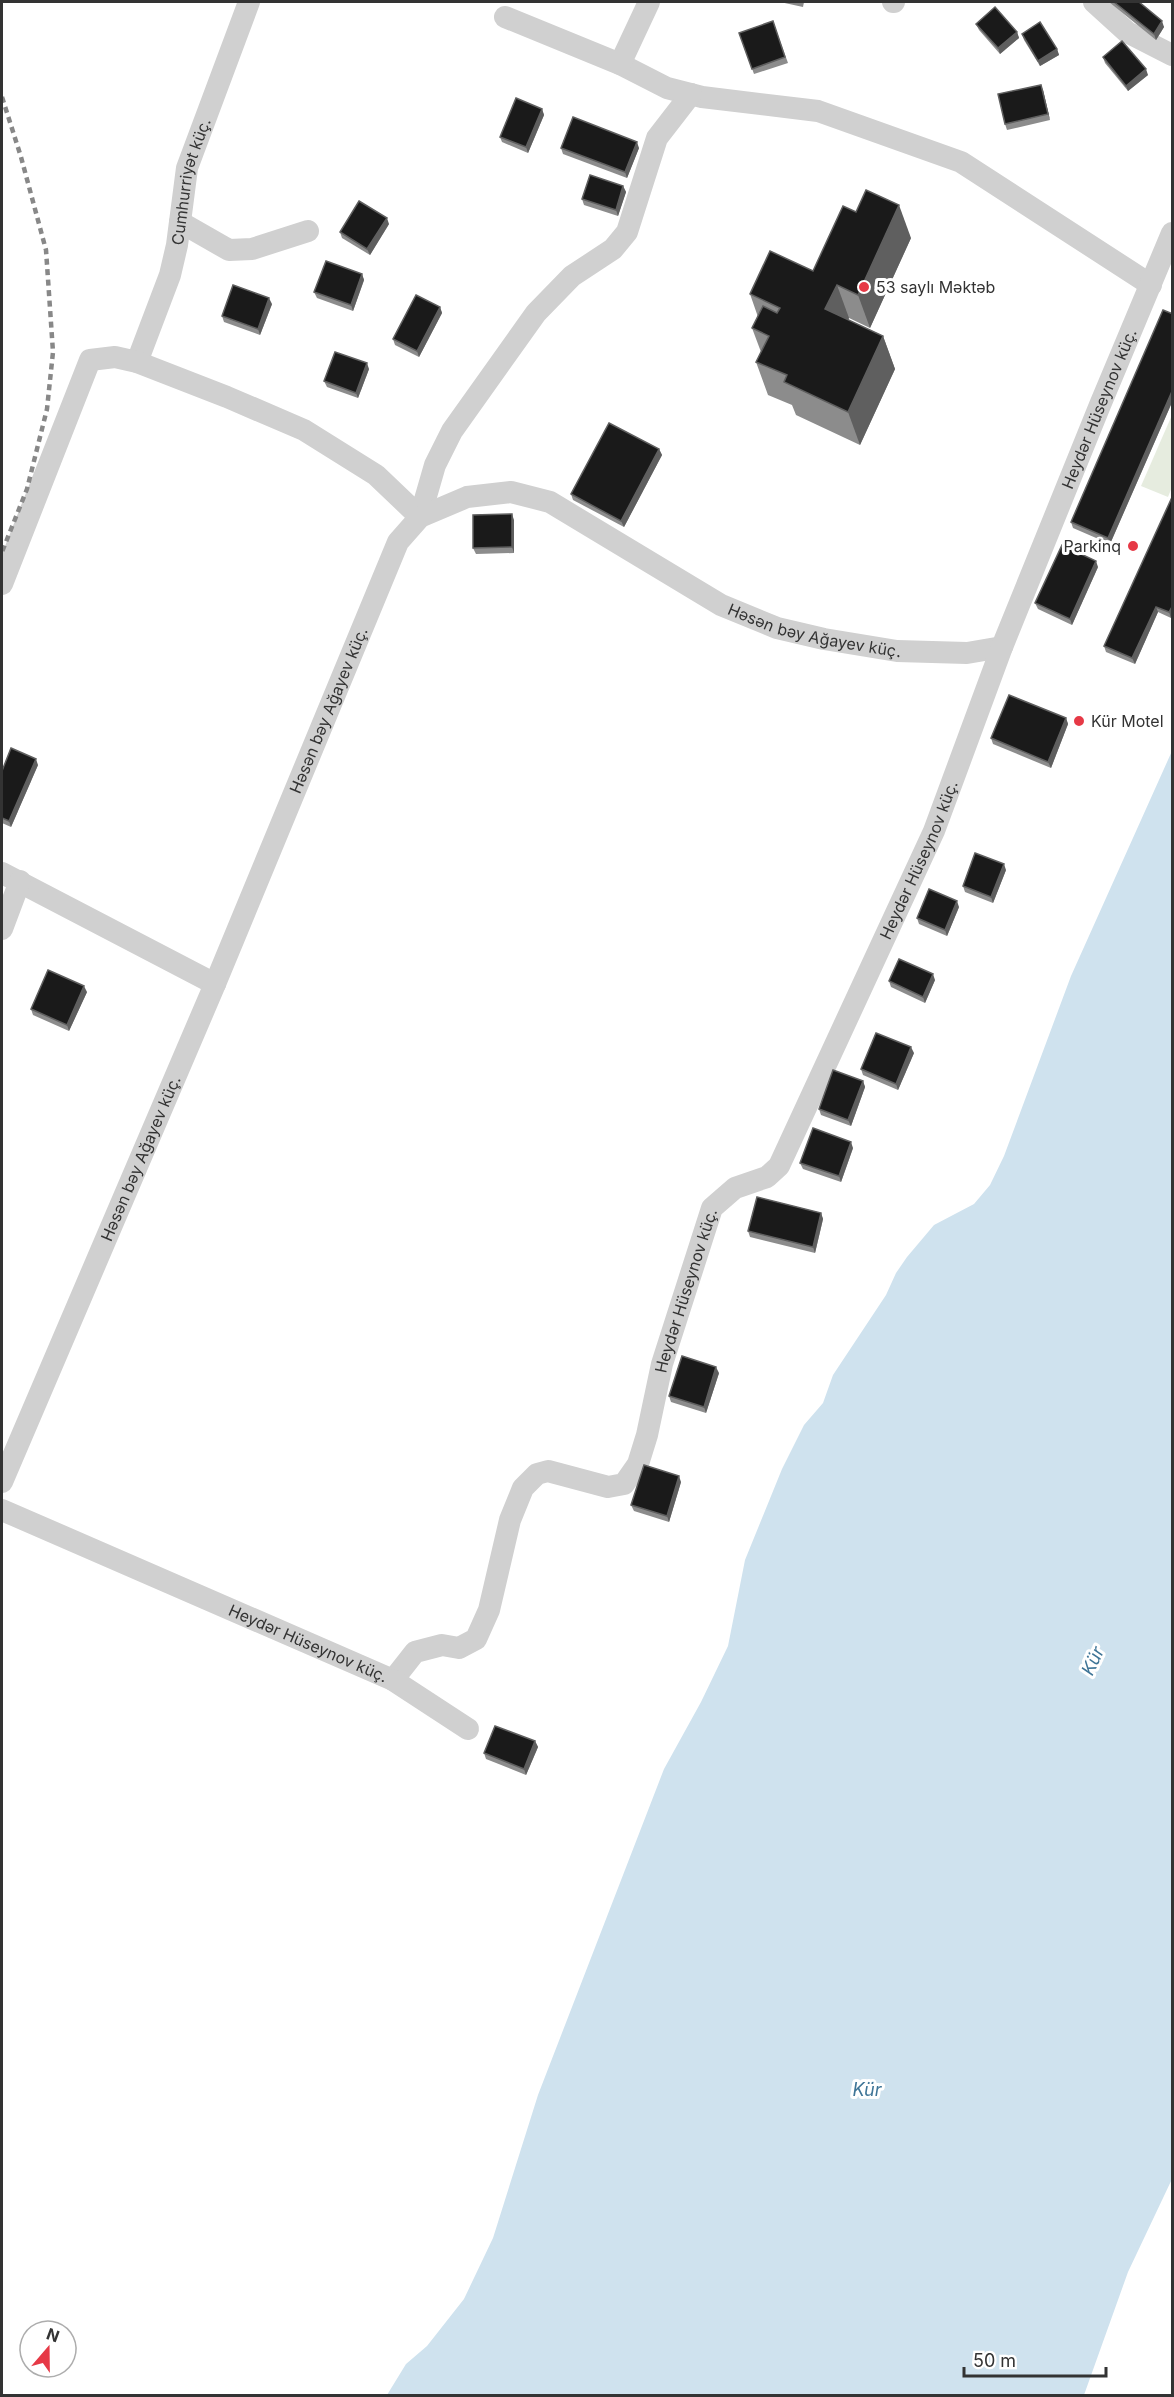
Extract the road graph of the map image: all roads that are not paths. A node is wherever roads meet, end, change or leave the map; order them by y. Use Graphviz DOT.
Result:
graph roads {
  1 [pos="249,2"];
  2 [pos="649,2"];
  3 [pos="1094,2"];
  4 [pos="505,17"];
  5 [pos="1173,55"];
  6 [pos="620,64"];
  7 [pos="692,94"];
  8 [pos="180,222"];
  9 [pos="308,231"];
  10 [pos="1173,233"];
  11 [pos="1151,285"];
  12 [pos="137,362"];
  13 [pos="420,517"];
  14 [pos="2,584"];
  15 [pos="1002,647"];
  16 [pos="11,877"];
  17 [pos="2,929"];
  18 [pos="215,984"];
  19 [pos="2,1482"];
  20 [pos="2,1510"];
  21 [pos="393,1680"];
  22 [pos="468,1729"];
  1 -- 8 [label="street, Cumhurriyət küç."];
  2 -- 6 [label="street"];
  3 -- 5 [label="street"];
  4 -- 6 [label="street"];
  6 -- 7 [label="street"];
  7 -- 11 [label="street"];
  7 -- 13 [label="street"];
  8 -- 9 [label="street"];
  8 -- 12 [label="street, Cumhurriyət küç."];
  10 -- 11 [label="street, Heydər Hüseynov küç."];
  11 -- 15 [label="street, Heydər Hüseynov küç."];
  12 -- 13 [label="street"];
  12 -- 14 [label="street"];
  13 -- 15 [label="street, Həsən bəy Ağayev küç."];
  13 -- 18 [label="street, Həsən bəy Ağayev küç."];
  15 -- 21 [label="street, Heydər Hüseynov küç."];
  16 -- 17 [label="street"];
  16 -- 18 [label="street"];
  18 -- 19 [label="street, Həsən bəy Ağayev küç."];
  20 -- 21 [label="street, Heydər Hüseynov küç."];
  21 -- 22 [label="street"];
}
